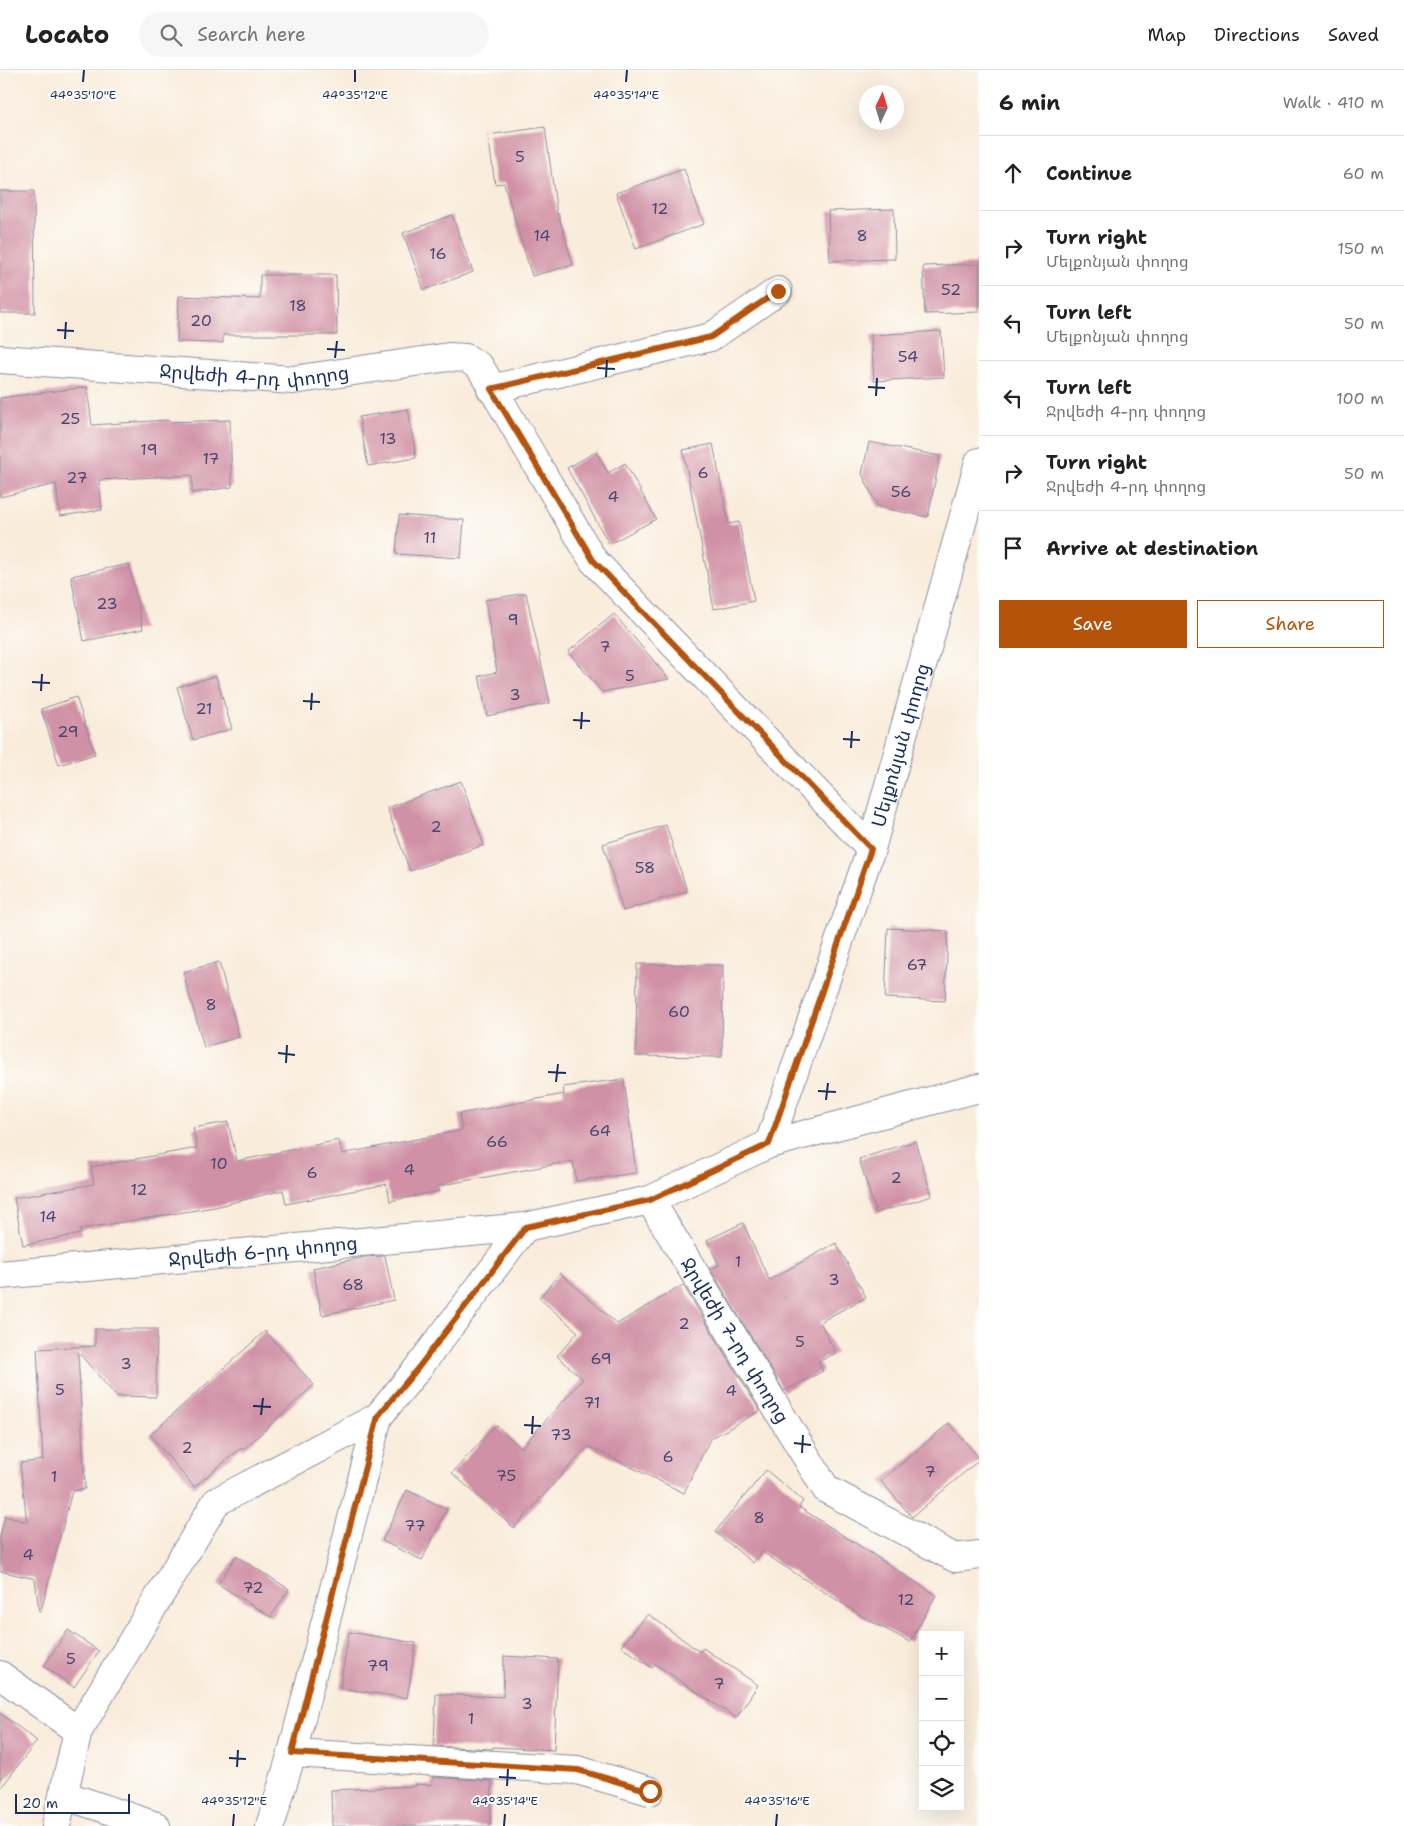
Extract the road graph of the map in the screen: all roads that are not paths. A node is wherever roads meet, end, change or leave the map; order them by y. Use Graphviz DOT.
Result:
graph roads {
  1 [pos="778,291"];
  2 [pos="0,359"];
  3 [pos="491,389"];
  4 [pos="979,462"];
  5 [pos="871,849"];
  6 [pos="979,1088"];
  7 [pos="769,1144"];
  8 [pos="650,1200"];
  9 [pos="526,1227"];
  10 [pos="0,1275"];
  11 [pos="378,1416"];
  12 [pos="979,1555"];
  13 [pos="0,1675"];
  14 [pos="78,1731"];
  15 [pos="292,1753"];
  16 [pos="650,1791"];
  17 [pos="64,1795"];
  18 [pos="56,1826"];
  19 [pos="156,1826"];
  20 [pos="270,1826"];
  1 -- 3 [label="street"];
  2 -- 3 [label="street, Ջրվեժի 4-րդ փողոց"];
  3 -- 5 [label="street, Ջրվեժի 4-րդ փողոց"];
  4 -- 5 [label="street, Մելքոնյան փողոց"];
  5 -- 7 [label="street, Մելքոնյան փողոց"];
  6 -- 7 [label="street"];
  7 -- 8 [label="street"];
  8 -- 9 [label="street"];
  8 -- 12 [label="street, Ջրվեժի 7-րդ փողոց"];
  9 -- 10 [label="street, Ջրվեժի 6-րդ փողոց"];
  9 -- 11 [label="street"];
  11 -- 14 [label="street"];
  11 -- 15 [label="street"];
  13 -- 14 [label="street"];
  14 -- 17 [label="street"];
  15 -- 16 [label="street"];
  15 -- 20 [label="street"];
  17 -- 18 [label="street"];
  17 -- 19 [label="street"];
}
